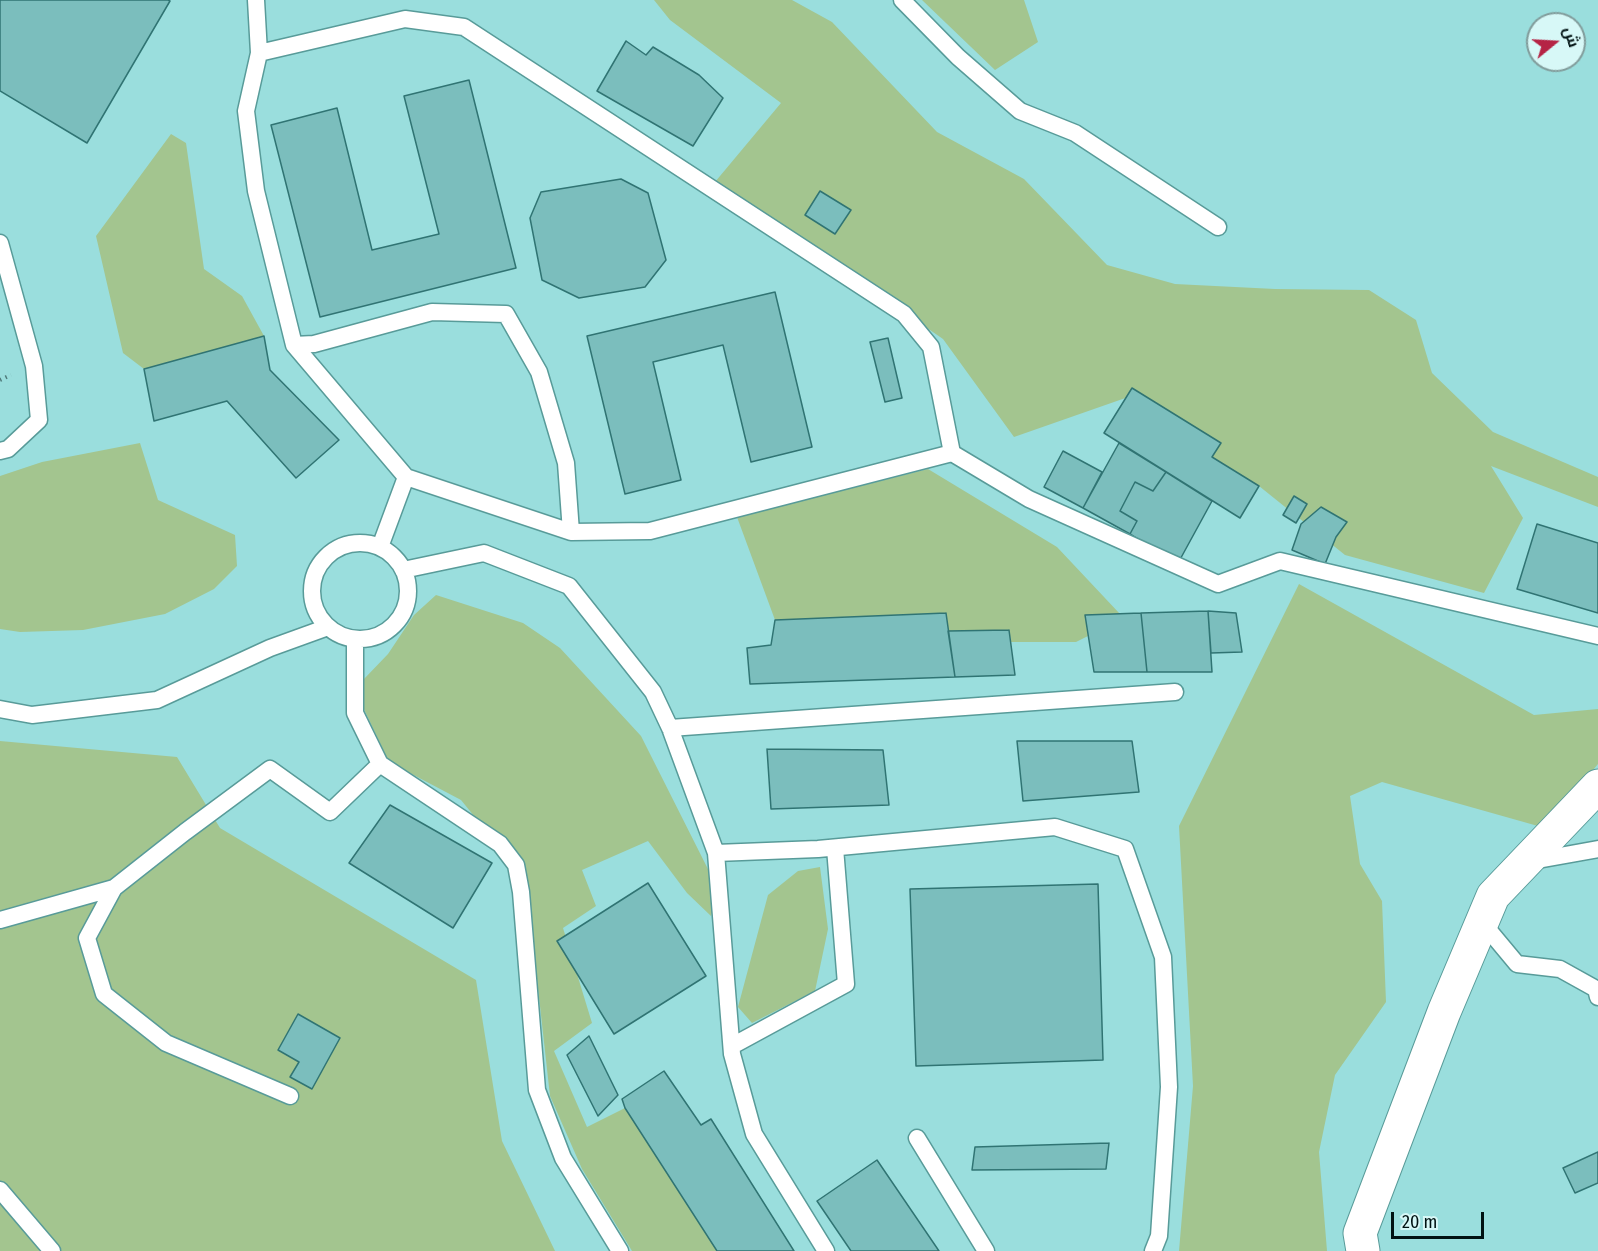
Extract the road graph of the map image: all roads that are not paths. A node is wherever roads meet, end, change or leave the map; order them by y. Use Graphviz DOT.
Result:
graph roads {
  1 [pos="256,0"];
  2 [pos="902,0"];
  3 [pos="259,53"];
  4 [pos="1218,226"];
  5 [pos="0,243"];
  6 [pos="294,345"];
  7 [pos="0,451"];
  8 [pos="952,453"];
  9 [pos="406,477"];
  10 [pos="571,532"];
  11 [pos="380,547"];
  12 [pos="403,570"];
  13 [pos="328,627"];
  14 [pos="1598,636"];
  15 [pos="355,639"];
  16 [pos="1175,692"];
  17 [pos="0,709"];
  18 [pos="670,728"];
  19 [pos="380,764"];
  20 [pos="1598,786"];
  21 [pos="835,848"];
  22 [pos="1598,849"];
  23 [pos="716,854"];
  24 [pos="1526,862"];
  25 [pos="114,888"];
  26 [pos="0,920"];
  27 [pos="1482,922"];
  28 [pos="1598,997"];
  29 [pos="732,1046"];
  30 [pos="290,1096"];
  31 [pos="917,1138"];
  32 [pos="0,1190"];
  33 [pos="52,1251"];
  34 [pos="620,1251"];
  35 [pos="826,1251"];
  36 [pos="986,1251"];
  37 [pos="1153,1251"];
  38 [pos="1363,1251"];
  1 -- 3 [label="lane"];
  2 -- 4 [label="lane"];
  3 -- 6 [label="lane"];
  3 -- 8 [label="lane"];
  5 -- 7 [label="lane"];
  6 -- 9 [label="lane"];
  6 -- 10 [label="lane"];
  8 -- 10 [label="lane"];
  8 -- 14 [label="lane"];
  9 -- 10 [label="lane"];
  9 -- 11 [label="lane"];
  11 -- 12 [label="lane"];
  11 -- 13 [label="lane"];
  12 -- 15 [label="lane"];
  12 -- 18 [label="lane"];
  13 -- 15 [label="lane"];
  13 -- 17 [label="lane"];
  15 -- 19 [label="lane"];
  16 -- 18 [label="lane"];
  18 -- 23 [label="lane"];
  19 -- 25 [label="lane"];
  19 -- 34 [label="lane"];
  20 -- 24 [label="street"];
  21 -- 23 [label="lane"];
  21 -- 29 [label="lane"];
  21 -- 37 [label="lane"];
  22 -- 24 [label="lane"];
  23 -- 29 [label="lane"];
  24 -- 27 [label="street"];
  25 -- 26 [label="lane"];
  25 -- 30 [label="lane"];
  27 -- 28 [label="lane"];
  27 -- 38 [label="street"];
  29 -- 35 [label="lane"];
  31 -- 36 [label="lane"];
  32 -- 33 [label="lane"];
}
